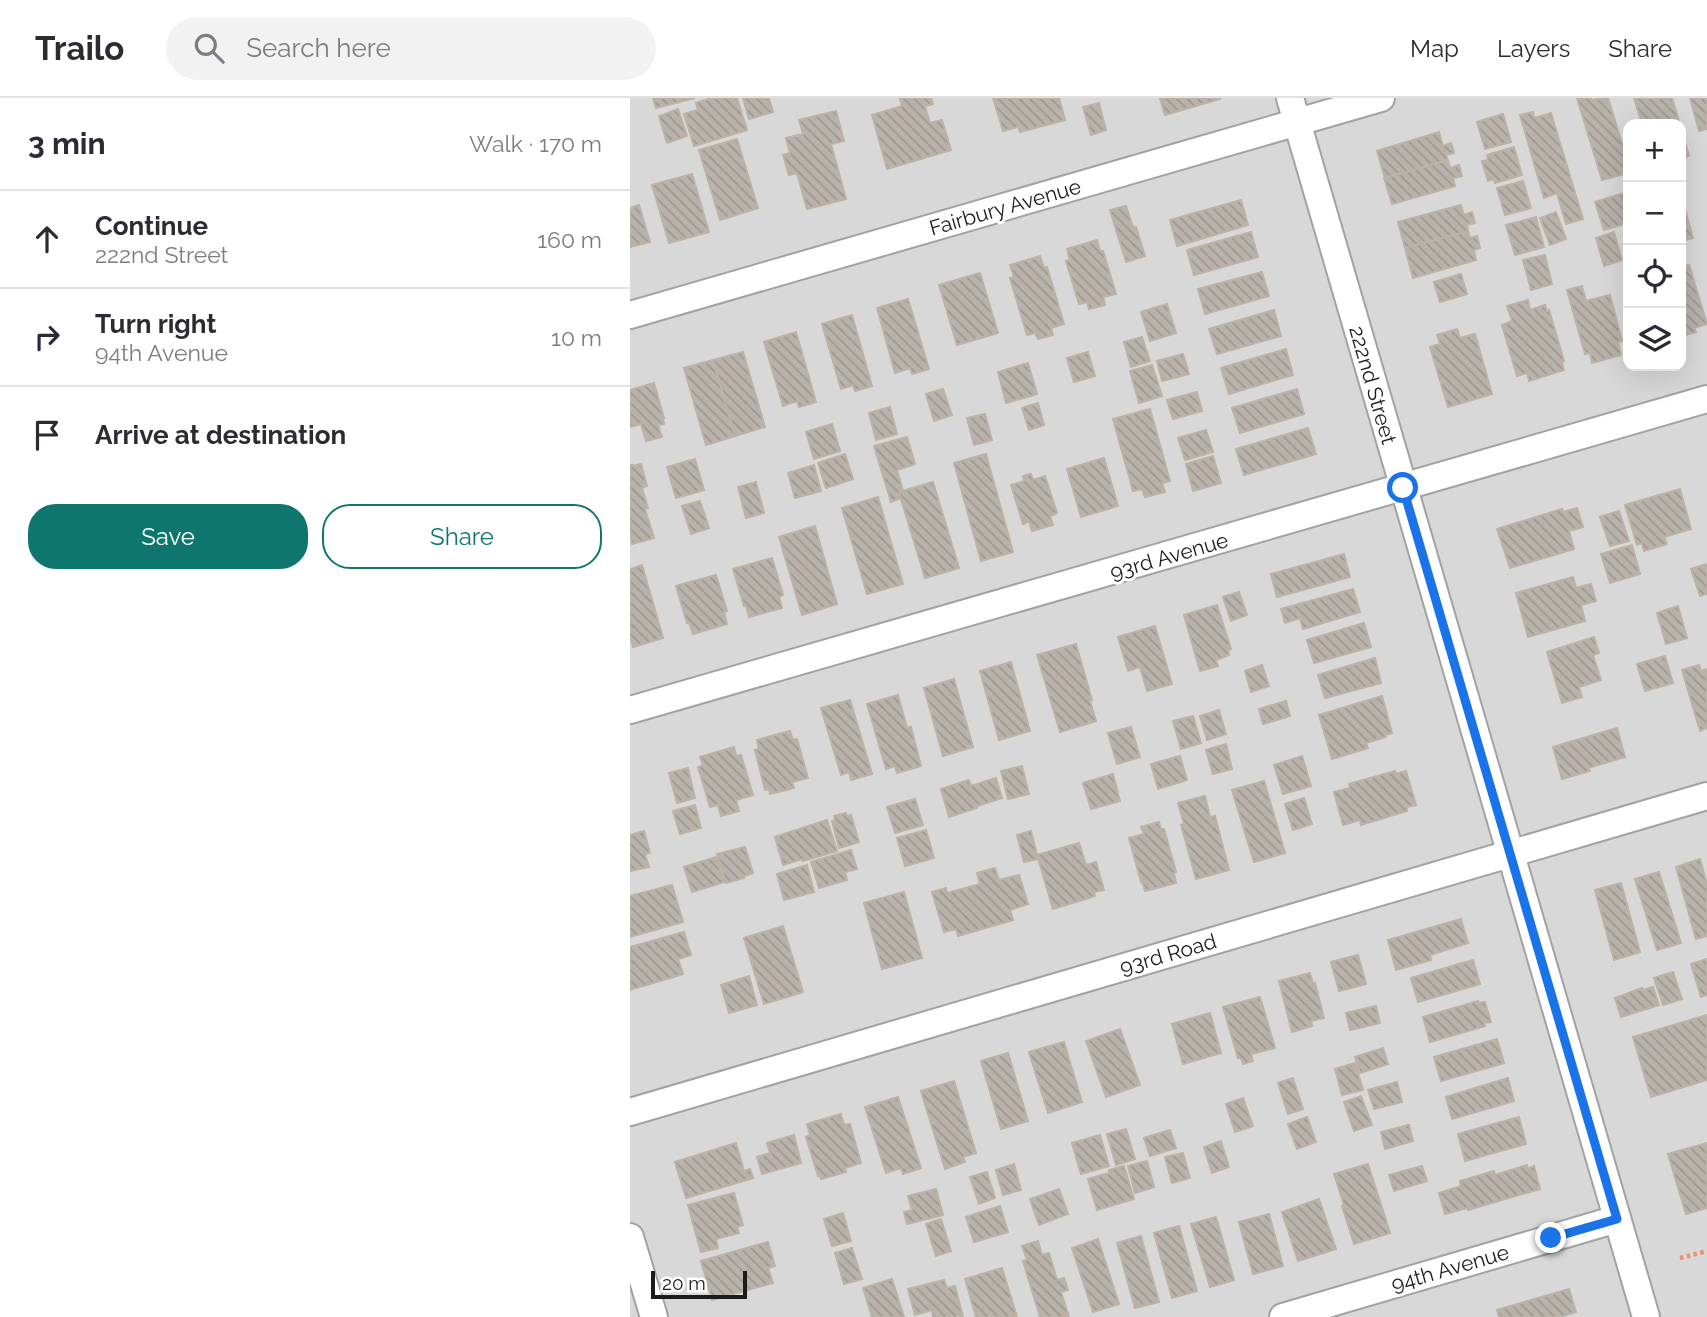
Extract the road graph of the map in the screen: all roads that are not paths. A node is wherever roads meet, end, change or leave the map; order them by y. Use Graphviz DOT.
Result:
graph roads {
  1 [pos="1381,98"];
  2 [pos="1293,110"];
  3 [pos="630,315"];
  4 [pos="1707,400"];
  5 [pos="1403,488"];
  6 [pos="630,710"];
  7 [pos="1707,796"];
  8 [pos="1510,854"];
  9 [pos="630,1112"];
  10 [pos="1617,1219"];
  11 [pos="630,1237"];
  12 [pos="653,1317"];
  13 [pos="1283,1317"];
  14 [pos="1646,1317"];
  1 -- 2 [label="street, Fairbury Avenue"];
  2 -- 3 [label="street, Fairbury Avenue"];
  2 -- 5 [label="street, 222nd Street"];
  4 -- 5 [label="street, 93rd Avenue"];
  5 -- 6 [label="street, 93rd Avenue"];
  5 -- 8 [label="street, 222nd Street"];
  7 -- 8 [label="street, 93rd Road"];
  8 -- 9 [label="street, 93rd Road"];
  8 -- 10 [label="street, 222nd Street"];
  10 -- 13 [label="street, 94th Avenue"];
  10 -- 14 [label="street, 222nd Street"];
  11 -- 12 [label="street"];
}
